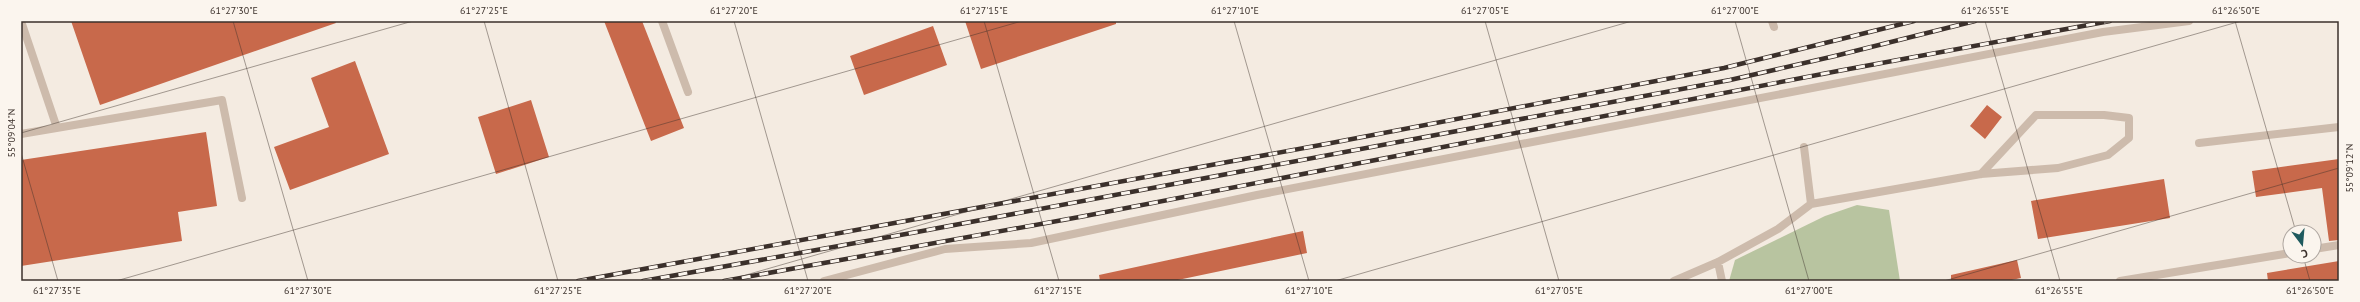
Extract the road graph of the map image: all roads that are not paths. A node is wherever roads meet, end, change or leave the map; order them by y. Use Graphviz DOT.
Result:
graph roads {
  1 [pos="21,21"];
  2 [pos="662,21"];
  3 [pos="2188,21"];
  4 [pos="688,92"];
  5 [pos="2339,127"];
  6 [pos="56,128"];
  7 [pos="21,134"];
  8 [pos="2199,143"];
  9 [pos="1804,147"];
  10 [pos="1981,174"];
  11 [pos="242,198"];
  12 [pos="1810,204"];
  13 [pos="2339,245"];
  14 [pos="2322,248"];
  15 [pos="2282,254"];
  16 [pos="1718,262"];
  17 [pos="824,281"];
  18 [pos="1674,281"];
  19 [pos="1722,281"];
  20 [pos="2120,281"];
  1 -- 6 [label="lane"];
  2 -- 4 [label="lane"];
  3 -- 17 [label="lane"];
  5 -- 8 [label="lane"];
  6 -- 7 [label="lane"];
  6 -- 11 [label="lane"];
  9 -- 12 [label="lane"];
  10 -- 10 [label="lane"];
  10 -- 12 [label="lane"];
  12 -- 16 [label="lane"];
  13 -- 14 [label="lane"];
  15 -- 20 [label="lane"];
  16 -- 18 [label="lane"];
  16 -- 19 [label="lane"];
}
